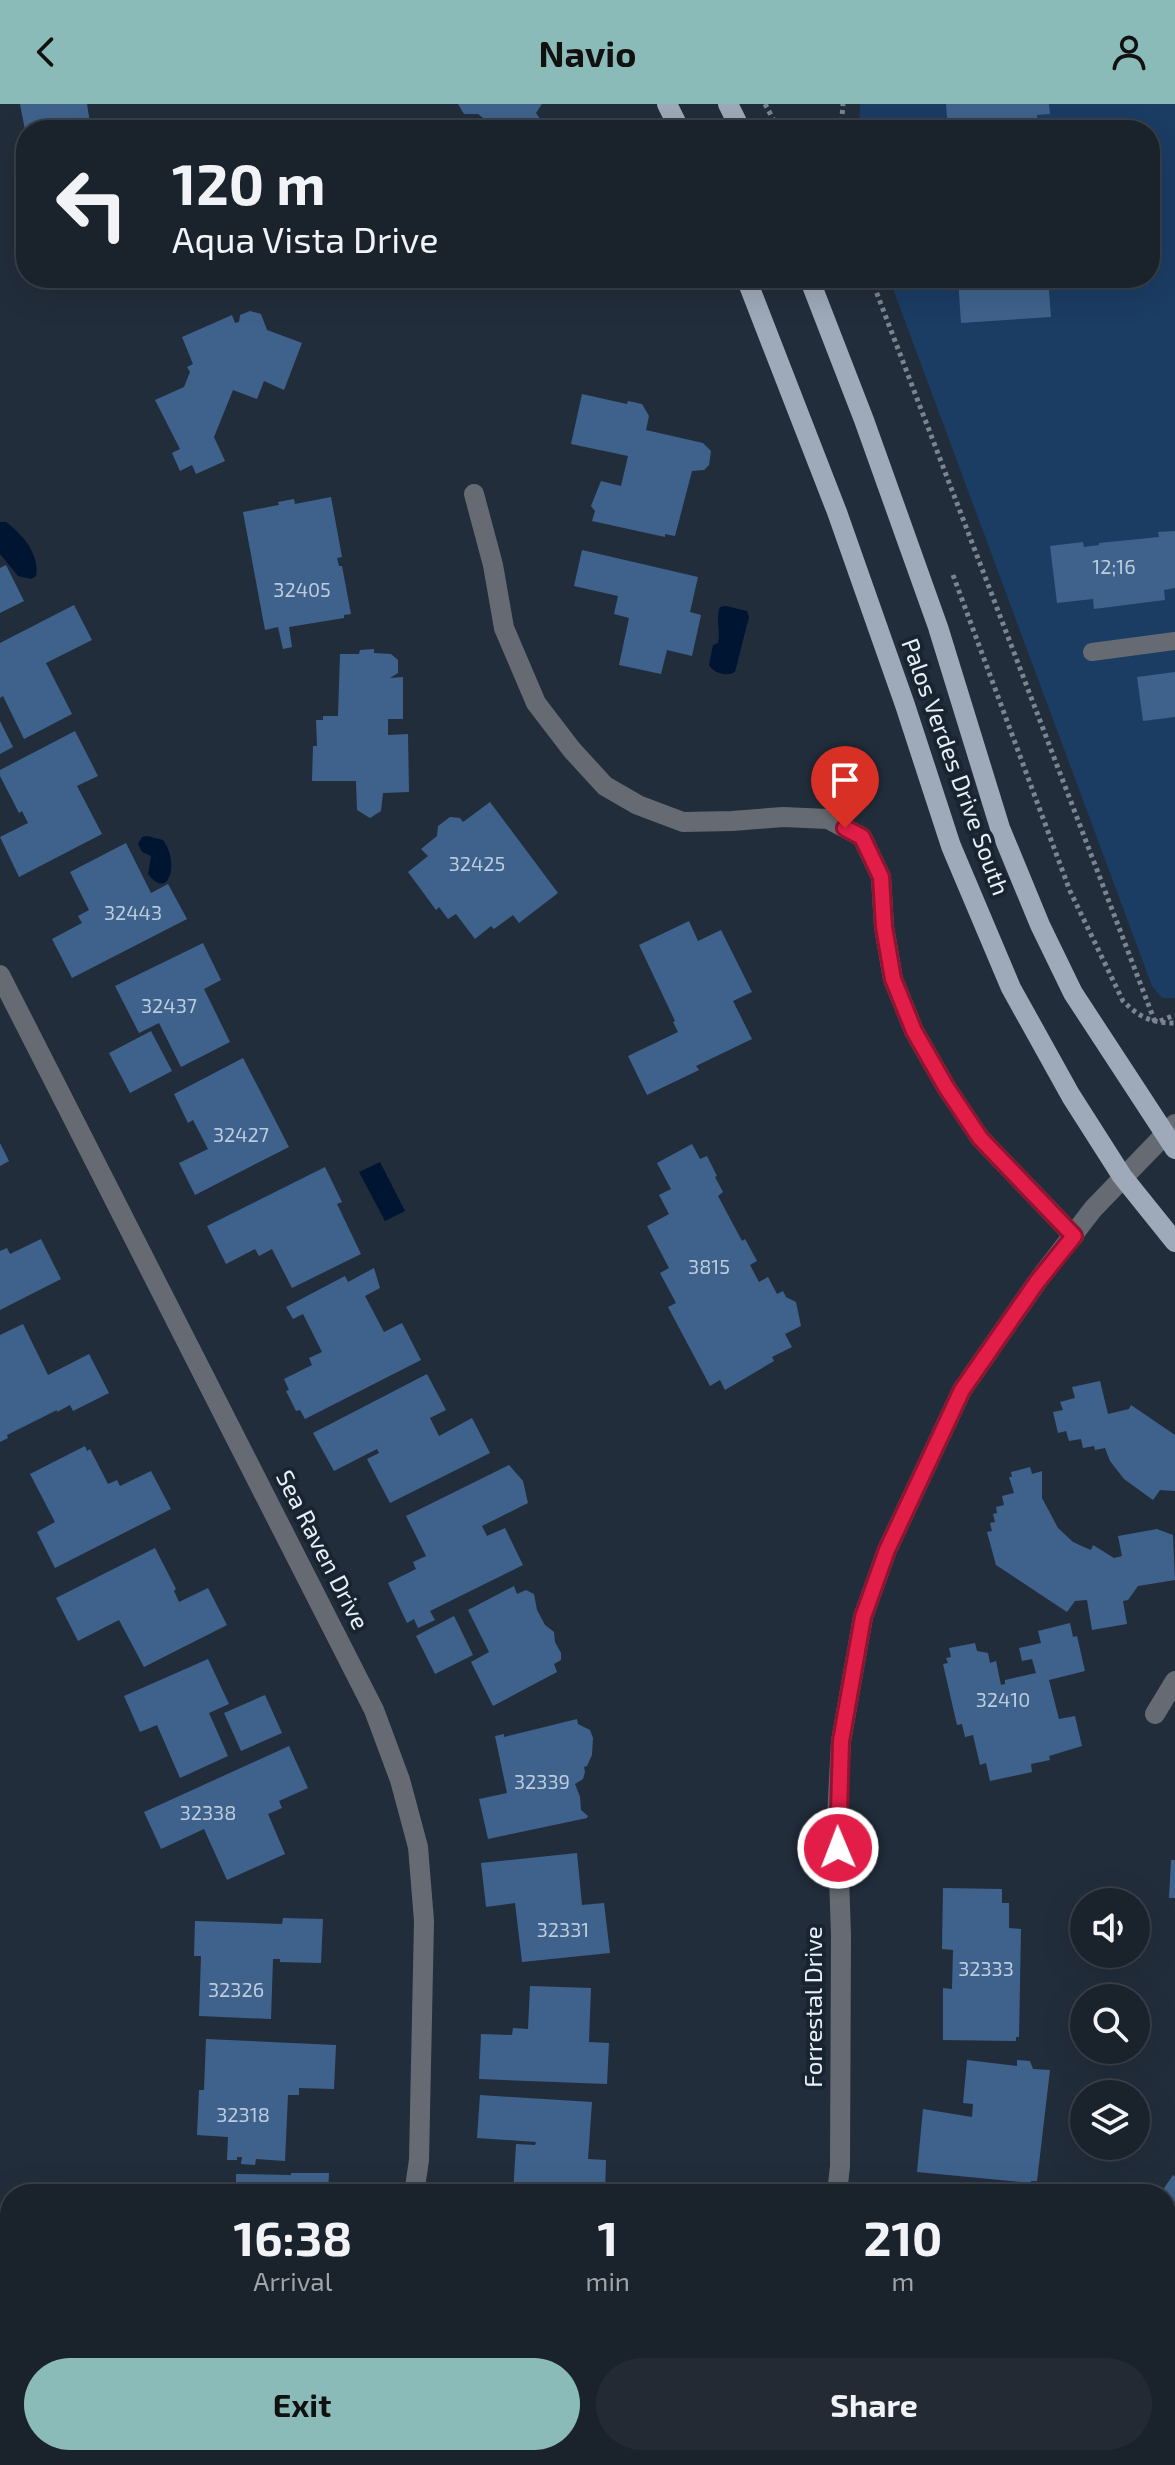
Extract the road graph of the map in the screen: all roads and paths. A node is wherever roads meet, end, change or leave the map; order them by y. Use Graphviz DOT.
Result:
graph roads {
  1 [pos="750,288"];
  2 [pos="813,288"];
  3 [pos="875,288"];
  4 [pos="474,494"];
  5 [pos="952,574"];
  6 [pos="1175,641"];
  7 [pos="1092,652"];
  8 [pos="0,975"];
  9 [pos="1175,1015"];
  10 [pos="1155,1023"];
  11 [pos="1175,1023"];
  12 [pos="1171,1136"];
  13 [pos="1122,1176"];
  14 [pos="1074,1236"];
  15 [pos="1175,1242"];
  16 [pos="1175,1681"];
  17 [pos="1155,1714"];
  18 [pos="415,2184"];
  19 [pos="838,2184"];
  1 -- 13 [label="main road, Palos Verdes Drive South"];
  2 -- 12 [label="main road, Palos Verdes Drive South"];
  3 -- 10 [label="path"];
  4 -- 14 [label="street"];
  5 -- 10 [label="path"];
  6 -- 7 [label="lane"];
  8 -- 18 [label="street, Sea Raven Drive"];
  9 -- 10 [label="path"];
  10 -- 11 [label="path"];
  12 -- 13 [label="street, Forrestal Drive"];
  13 -- 14 [label="street, Forrestal Drive"];
  13 -- 15 [label="main road, Palos Verdes Drive South"];
  14 -- 19 [label="street, Forrestal Drive"];
  16 -- 17 [label="street"];
}
